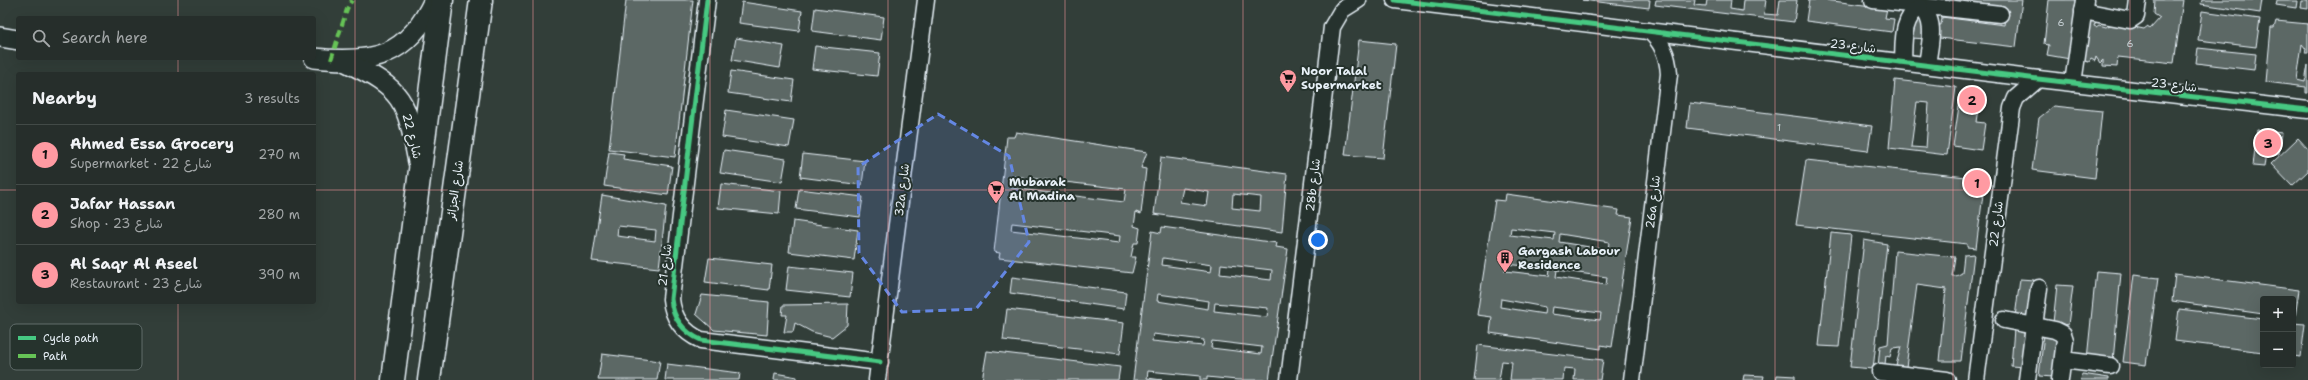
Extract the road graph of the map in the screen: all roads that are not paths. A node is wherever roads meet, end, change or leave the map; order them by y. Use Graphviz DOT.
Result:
graph roads {
  1 [pos="434,0"];
  2 [pos="442,0"];
  3 [pos="480,0"];
  4 [pos="707,0"];
  5 [pos="926,0"];
  6 [pos="1358,0"];
  7 [pos="1395,0"];
  8 [pos="1873,0"];
  9 [pos="2138,0"];
  10 [pos="1920,4"];
  11 [pos="2084,6"];
  12 [pos="2000,14"];
  13 [pos="1649,31"];
  14 [pos="0,38"];
  15 [pos="16,40"];
  16 [pos="316,58"];
  17 [pos="346,62"];
  18 [pos="1902,62"];
  19 [pos="1927,66"];
  20 [pos="2038,79"];
  21 [pos="2073,83"];
  22 [pos="2308,110"];
  23 [pos="420,169"];
  24 [pos="2038,288"];
  25 [pos="2004,320"];
  26 [pos="2034,326"];
  27 [pos="2063,360"];
  28 [pos="880,362"];
  29 [pos="2110,366"];
  30 [pos="1880,372"];
  31 [pos="393,380"];
  32 [pos="429,380"];
  33 [pos="877,380"];
  34 [pos="1288,380"];
  35 [pos="1632,380"];
  36 [pos="1947,380"];
  37 [pos="1976,380"];
  38 [pos="2027,380"];
  39 [pos="2060,380"];
  1 -- 17 [label="street, شارع 22"];
  2 -- 23 [label="main road"];
  3 -- 32 [label="main road, شارع الجزائر"];
  4 -- 28 [label="street, شارع 21"];
  5 -- 28 [label="street, 32a شارع"];
  6 -- 34 [label="street, 28b شارع"];
  7 -- 13 [label="street, شارع 23"];
  8 -- 10 [label="street"];
  9 -- 11 [label="street"];
  10 -- 12 [label="street"];
  10 -- 18 [label="street"];
  10 -- 19 [label="street"];
  11 -- 21 [label="street"];
  13 -- 18 [label="street, شارع 23"];
  13 -- 35 [label="street, 26a شارع"];
  14 -- 15 [label="street"];
  16 -- 17 [label="street, شارع 22"];
  17 -- 23 [label="street, شارع 22"];
  18 -- 19 [label="street, شارع 23"];
  19 -- 20 [label="street, شارع 23"];
  20 -- 21 [label="street, شارع 23"];
  20 -- 37 [label="street, شارع 22"];
  21 -- 22 [label="street, شارع 23"];
  23 -- 31 [label="main road"];
  24 -- 26 [label="street"];
  25 -- 26 [label="street"];
  26 -- 27 [label="street"];
  26 -- 38 [label="street"];
  27 -- 29 [label="street"];
  27 -- 39 [label="street"];
  28 -- 33 [label="street, 32a شارع"];
  30 -- 36 [label="street"];
}
